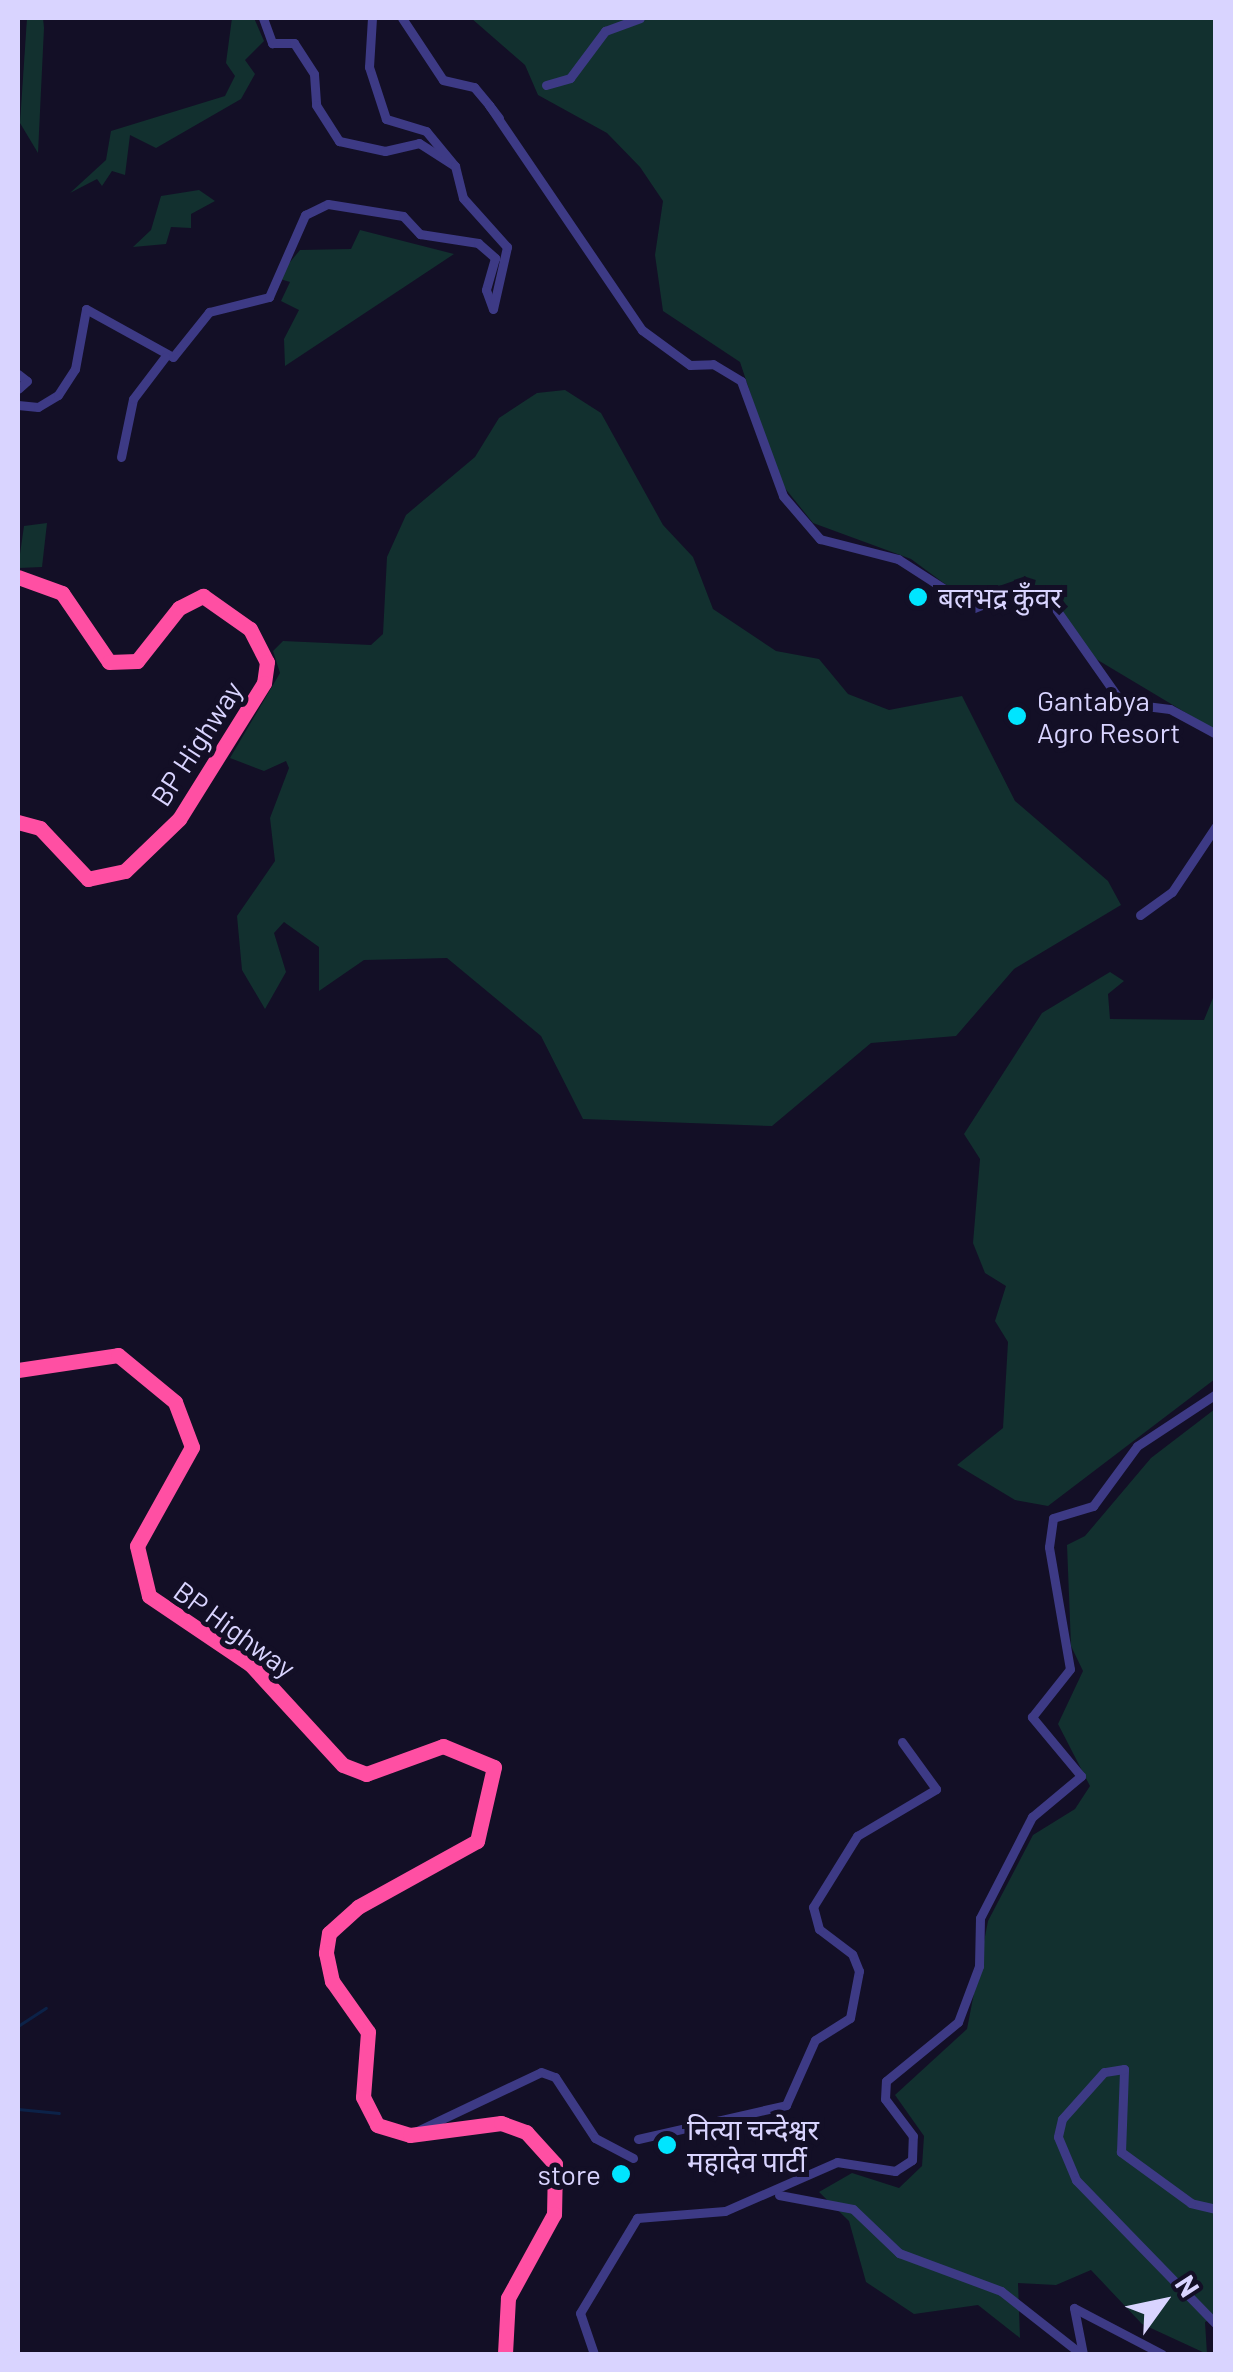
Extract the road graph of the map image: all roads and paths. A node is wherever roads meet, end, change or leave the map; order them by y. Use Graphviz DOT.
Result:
graph roads {
  1 [pos="262,18"];
  2 [pos="372,18"];
  3 [pos="402,18"];
  4 [pos="640,18"];
  5 [pos="546,85"];
  6 [pos="489,106"];
  7 [pos="499,118"];
  8 [pos="456,166"];
  9 [pos="165,357"];
  10 [pos="18,374"];
  11 [pos="18,389"];
  12 [pos="18,404"];
  13 [pos="121,457"];
  14 [pos="18,577"];
  15 [pos="1216,734"];
  16 [pos="18,822"];
  17 [pos="1216,826"];
  18 [pos="1140,915"];
  19 [pos="18,1370"];
  20 [pos="1216,1394"];
  21 [pos="902,1742"];
  22 [pos="410,2136"];
  23 [pos="638,2140"];
  24 [pos="634,2158"];
  25 [pos="780,2195"];
  26 [pos="1216,2209"];
  27 [pos="1216,2324"];
  28 [pos="505,2354"];
  29 [pos="594,2354"];
  30 [pos="1082,2354"];
  31 [pos="1162,2354"];
  1 -- 8 [label="street"];
  2 -- 8 [label="street"];
  3 -- 6 [label="street"];
  4 -- 5 [label="street"];
  6 -- 7 [label="street"];
  6 -- 15 [label="street"];
  8 -- 9 [label="street"];
  9 -- 12 [label="street"];
  9 -- 13 [label="street"];
  10 -- 11 [label="street"];
  14 -- 16 [label="highway, BP Highway"];
  17 -- 18 [label="street"];
  19 -- 22 [label="highway, BP Highway"];
  20 -- 25 [label="street"];
  21 -- 23 [label="street"];
  22 -- 24 [label="street"];
  22 -- 28 [label="highway"];
  25 -- 29 [label="street"];
  25 -- 30 [label="street"];
  26 -- 27 [label="street"];
  30 -- 31 [label="street"];
}
